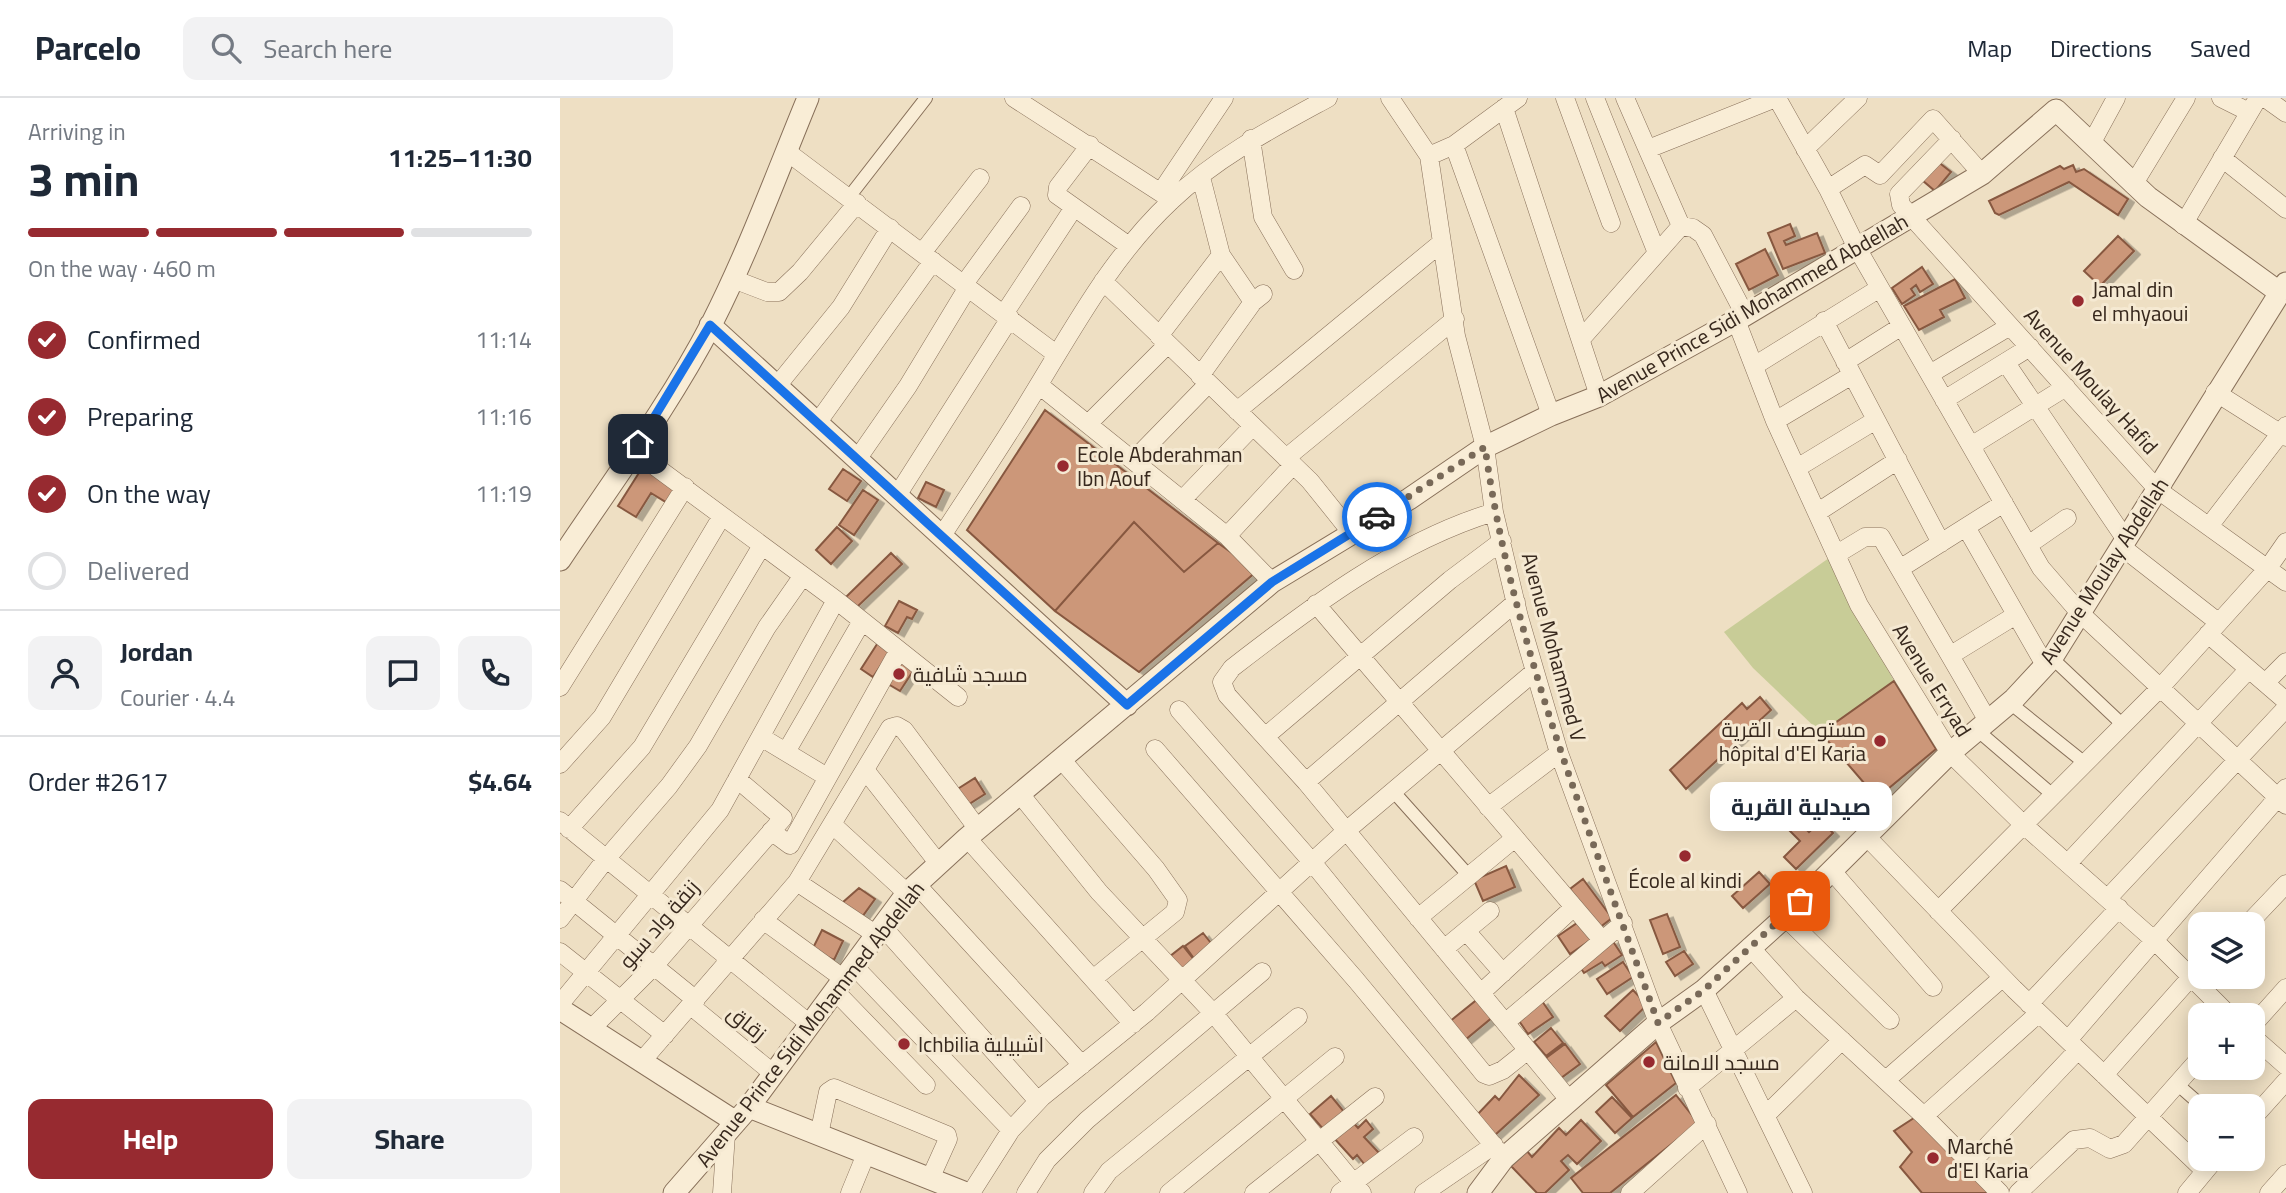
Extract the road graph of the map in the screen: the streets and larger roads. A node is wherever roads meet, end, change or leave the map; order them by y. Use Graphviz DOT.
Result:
graph roads {
  1 [pos="808,98"];
  2 [pos="926,98"];
  3 [pos="1014,98"];
  4 [pos="1224,98"];
  5 [pos="1328,98"];
  6 [pos="1390,98"];
  7 [pos="1565,98"];
  8 [pos="1595,98"];
  9 [pos="1625,98"];
  10 [pos="1776,98"];
  11 [pos="2116,98"];
  12 [pos="2186,98"];
  13 [pos="2221,98"];
  14 [pos="2265,98"];
  15 [pos="1854,100"];
  16 [pos="1511,103"];
  17 [pos="2050,104"];
  18 [pos="2253,105"];
  19 [pos="2286,113"];
  20 [pos="1251,139"];
  21 [pos="1952,139"];
  22 [pos="2091,144"];
  23 [pos="1090,145"];
  24 [pos="1454,145"];
  25 [pos="1648,149"];
  26 [pos="1805,149"];
  27 [pos="786,151"];
  28 [pos="1429,156"];
  29 [pos="2222,158"];
  30 [pos="1982,174"];
  31 [pos="1200,177"];
  32 [pos="980,178"];
  33 [pos="2133,185"];
  34 [pos="1828,189"];
  35 [pos="1166,196"];
  36 [pos="853,200"];
  37 [pos="1021,206"];
  38 [pos="1073,209"];
  39 [pos="2286,209"];
  40 [pos="1911,218"];
  41 [pos="1611,223"];
  42 [pos="2183,225"];
  43 [pos="1681,226"];
  44 [pos="890,228"];
  45 [pos="1441,243"];
  46 [pos="1129,246"];
  47 [pos="1857,248"];
  48 [pos="1657,253"];
  49 [pos="1222,255"];
  50 [pos="928,257"];
  51 [pos="1294,270"];
  52 [pos="733,279"];
  53 [pos="1103,281"];
  54 [pos="966,286"];
  55 [pos="1880,288"];
  56 [pos="2283,288"];
  57 [pos="1007,316"];
  58 [pos="1740,318"];
  59 [pos="1455,319"];
  60 [pos="1824,321"];
  61 [pos="710,325"];
  62 [pos="2010,326"];
  63 [pos="1902,327"];
  64 [pos="1582,338"];
  65 [pos="1163,341"];
  66 [pos="2030,347"];
  67 [pos="1056,354"];
  68 [pos="2006,363"];
  69 [pos="1754,366"];
  70 [pos="1849,369"];
  71 [pos="1930,374"];
  72 [pos="1204,380"];
  73 [pos="1039,385"];
  74 [pos="778,386"];
  75 [pos="2066,387"];
  76 [pos="2215,392"];
  77 [pos="1600,397"];
  78 [pos="1944,400"];
  79 [pos="2035,406"];
  80 [pos="1237,411"];
  81 [pos="1551,415"];
  82 [pos="1876,420"];
  83 [pos="1775,421"];
  84 [pos="818,422"];
  85 [pos="1088,424"];
  86 [pos="1253,426"];
  87 [pos="2284,432"];
  88 [pos="1970,446"];
  89 [pos="1485,447"];
  90 [pos="633,450"];
  91 [pos="858,458"];
  92 [pos="1133,460"];
  93 [pos="1898,460"];
  94 [pos="1289,461"];
  95 [pos="1797,468"];
  96 [pos="685,487"];
  97 [pos="2158,490"];
  98 [pos="898,494"];
  99 [pos="1182,500"];
  100 [pos="2004,503"];
  101 [pos="1494,512"];
  102 [pos="1818,512"];
  103 [pos="722,516"];
  104 [pos="2067,518"];
  105 [pos="2210,525"];
  106 [pos="1966,527"];
  107 [pos="1351,532"];
  108 [pos="943,534"];
  109 [pos="1227,536"];
  110 [pos="1502,541"];
  111 [pos="2286,542"];
  112 [pos="1941,543"];
  113 [pos="2124,543"];
  114 [pos="2028,545"];
  115 [pos="761,547"];
  116 [pos="1837,554"];
  117 [pos="560,560"];
  118 [pos="1901,568"];
  119 [pos="2267,568"];
  120 [pos="802,576"];
  121 [pos="1272,582"];
  122 [pos="2286,582"];
  123 [pos="836,600"];
  124 [pos="1516,602"];
  125 [pos="1316,604"];
  126 [pos="2080,613"];
  127 [pos="2016,615"];
  128 [pos="862,621"];
  129 [pos="2213,628"];
  130 [pos="899,650"];
  131 [pos="1361,655"];
  132 [pos="1951,655"];
  133 [pos="2048,661"];
  134 [pos="2286,662"];
  135 [pos="2248,670"];
  136 [pos="1534,672"];
  137 [pos="2265,683"];
  138 [pos="560,687"];
  139 [pos="2159,689"];
  140 [pos="958,697"];
  141 [pos="2286,701"];
  142 [pos="1401,703"];
  143 [pos="2010,703"];
  144 [pos="1127,705"];
  145 [pos="2286,708"];
  146 [pos="1179,710"];
  147 [pos="2195,723"];
  148 [pos="2123,725"];
  149 [pos="1983,726"];
  150 [pos="1266,736"];
  151 [pos="761,737"];
  152 [pos="1155,749"];
  153 [pos="1441,750"];
  154 [pos="786,752"];
  155 [pos="1559,753"];
  156 [pos="1950,753"];
  157 [pos="1061,760"];
  158 [pos="2238,762"];
  159 [pos="560,764"];
  160 [pos="2085,764"];
  161 [pos="866,771"];
  162 [pos="827,777"];
  163 [pos="737,779"];
  164 [pos="1306,782"];
  165 [pos="1393,791"];
  166 [pos="1020,794"];
  167 [pos="2054,796"];
  168 [pos="2283,797"];
  169 [pos="1488,807"];
  170 [pos="564,825"];
  171 [pos="834,826"];
  172 [pos="2025,826"];
  173 [pos="1346,831"];
  174 [pos="972,833"];
  175 [pos="764,837"];
  176 [pos="1867,837"];
  177 [pos="1515,838"];
  178 [pos="606,859"];
  179 [pos="1312,862"];
  180 [pos="2069,862"];
  181 [pos="939,864"];
  182 [pos="1831,870"];
  183 [pos="1469,876"];
  184 [pos="797,882"];
  185 [pos="2286,884"];
  186 [pos="912,889"];
  187 [pos="560,890"];
  188 [pos="1279,892"];
  189 [pos="649,896"];
  190 [pos="575,902"];
  191 [pos="2114,903"];
  192 [pos="1574,907"];
  193 [pos="1490,911"];
  194 [pos="1938,911"];
  195 [pos="2259,912"];
  196 [pos="1785,916"];
  197 [pos="1418,918"];
  198 [pos="560,919"];
  199 [pos="764,920"];
  200 [pos="1623,923"];
  201 [pos="687,927"];
  202 [pos="878,930"];
  203 [pos="1466,931"];
  204 [pos="617,936"];
  205 [pos="1141,939"];
  206 [pos="1602,940"];
  207 [pos="2154,940"];
  208 [pos="1750,947"];
  209 [pos="1444,949"];
  210 [pos="560,952"];
  211 [pos="730,962"];
  212 [pos="654,966"];
  213 [pos="2188,971"];
  214 [pos="586,972"];
  215 [pos="1262,972"];
  216 [pos="1503,973"];
  217 [pos="844,978"];
  218 [pos="2002,978"];
  219 [pos="1093,979"];
  220 [pos="1182,981"];
  221 [pos="2188,985"];
  222 [pos="1933,987"];
  223 [pos="2286,988"];
  224 [pos="2206,989"];
  225 [pos="1704,990"];
  226 [pos="1483,991"];
  227 [pos="1796,998"];
  228 [pos="621,1001"];
  229 [pos="694,1003"];
  230 [pos="2218,1003"];
  231 [pos="560,1007"];
  232 [pos="2034,1008"];
  233 [pos="2265,1011"];
  234 [pos="1214,1014"];
  235 [pos="1298,1017"];
  236 [pos="1890,1020"];
  237 [pos="1506,1022"];
  238 [pos="1658,1023"];
  239 [pos="1133,1024"];
  240 [pos="811,1025"];
  241 [pos="590,1030"];
  242 [pos="665,1035"];
  243 [pos="1842,1040"];
  244 [pos="2073,1045"];
  245 [pos="2265,1046"];
  246 [pos="1528,1049"];
  247 [pos="1735,1050"];
  248 [pos="1335,1057"];
  249 [pos="1250,1058"];
  250 [pos="2284,1061"];
  251 [pos="641,1062"];
  252 [pos="1082,1065"];
  253 [pos="2188,1072"];
  254 [pos="774,1074"];
  255 [pos="2104,1075"];
  256 [pos="1886,1080"];
  257 [pos="2286,1081"];
  258 [pos="2177,1084"];
  259 [pos="926,1085"];
  260 [pos="1687,1088"];
  261 [pos="2188,1094"];
  262 [pos="1375,1097"];
  263 [pos="1282,1099"];
  264 [pos="1038,1101"];
  265 [pos="1570,1101"];
  266 [pos="2265,1104"];
  267 [pos="1767,1114"];
  268 [pos="1924,1116"];
  269 [pos="2148,1116"];
  270 [pos="737,1121"];
  271 [pos="1707,1124"];
  272 [pos="1011,1130"];
  273 [pos="819,1135"];
  274 [pos="1414,1137"];
  275 [pos="1319,1141"];
  276 [pos="2188,1147"];
  277 [pos="1499,1152"];
  278 [pos="866,1154"];
  279 [pos="1970,1164"];
  280 [pos="2206,1171"];
  281 [pos="2286,1174"];
  282 [pos="930,1179"];
  283 [pos="1351,1189"];
  284 [pos="1730,1189"];
  285 [pos="964,1192"];
  286 [pos="674,1193"];
  287 [pos="722,1193"];
  288 [pos="850,1193"];
  289 [pos="1026,1193"];
  290 [pos="1093,1193"];
  291 [pos="1169,1193"];
  292 [pos="1254,1193"];
  293 [pos="1424,1193"];
  294 [pos="1478,1193"];
  295 [pos="1630,1193"];
  296 [pos="1803,1193"];
  297 [pos="2000,1193"];
  298 [pos="2018,1193"];
  299 [pos="2187,1193"];
  300 [pos="2269,1193"];
  1 -- 27 [label="street"];
  2 -- 36 [label="street"];
  3 -- 23 [label="street"];
  4 -- 35 [label="street"];
  5 -- 20 [label="street"];
  6 -- 28 [label="street, Avenue Mohammed V"];
  7 -- 41 [label="street"];
  8 -- 48 [label="street"];
  9 -- 25 [label="street"];
  10 -- 25 [label="street"];
  10 -- 26 [label="street"];
  11 -- 22 [label="street"];
  12 -- 33 [label="street"];
  13 -- 18 [label="street"];
  14 -- 19 [label="street"];
  15 -- 26 [label="street"];
  16 -- 24 [label="street"];
  16 -- 64 [label="street"];
  17 -- 22 [label="street"];
  17 -- 30 [label="street, Avenue Prince Sidi Mohammed Abdellah"];
  18 -- 29 [label="street"];
  20 -- 31 [label="street"];
  20 -- 51 [label="street"];
  21 -- 30 [label="street"];
  21 -- 34 [label="street"];
  21 -- 40 [label="street"];
  22 -- 33 [label="street"];
  23 -- 35 [label="street"];
  23 -- 38 [label="street"];
  24 -- 28 [label="street"];
  24 -- 81 [label="street"];
  25 -- 43 [label="street"];
  26 -- 34 [label="street"];
  27 -- 36 [label="street"];
  27 -- 52 [label="street"];
  28 -- 45 [label="street, Avenue Mohammed V"];
  29 -- 39 [label="street"];
  29 -- 42 [label="street"];
  30 -- 40 [label="street, Avenue Prince Sidi Mohammed Abdellah"];
  31 -- 35 [label="street"];
  31 -- 49 [label="street"];
  32 -- 50 [label="street"];
  33 -- 42 [label="street"];
  34 -- 47 [label="street"];
  35 -- 46 [label="street"];
  36 -- 44 [label="street"];
  36 -- 52 [label="street"];
  37 -- 54 [label="street"];
  38 -- 46 [label="street"];
  38 -- 57 [label="street"];
  40 -- 47 [label="street, Avenue Prince Sidi Mohammed Abdellah"];
  40 -- 62 [label="street, Avenue Moulay Hafid"];
  42 -- 56 [label="street"];
  43 -- 48 [label="street"];
  43 -- 58 [label="street, Avenue Erryad"];
  44 -- 50 [label="street"];
  44 -- 74 [label="street"];
  45 -- 59 [label="street, Avenue Mohammed V"];
  45 -- 80 [label="street"];
  46 -- 53 [label="street"];
  47 -- 55 [label="street"];
  47 -- 58 [label="street, Avenue Prince Sidi Mohammed Abdellah"];
  48 -- 64 [label="street"];
  49 -- 65 [label="street"];
  49 -- 72 [label="street"];
  50 -- 54 [label="street"];
  50 -- 84 [label="street"];
  52 -- 61 [label="street"];
  53 -- 65 [label="street"];
  53 -- 67 [label="street"];
  54 -- 57 [label="street"];
  54 -- 91 [label="street"];
  55 -- 60 [label="street"];
  55 -- 63 [label="street"];
  56 -- 76 [label="street, Avenue Moulay Abdellah"];
  57 -- 67 [label="street"];
  57 -- 98 [label="street"];
  58 -- 69 [label="street, Avenue Erryad"];
  58 -- 77 [label="street, Avenue Prince Sidi Mohammed Abdellah"];
  59 -- 89 [label="street, Avenue Mohammed V"];
  59 -- 94 [label="street"];
  60 -- 69 [label="street"];
  60 -- 70 [label="street"];
  61 -- 74 [label="street"];
  61 -- 90 [label="street"];
  62 -- 66 [label="street, Avenue Moulay Hafid"];
  62 -- 71 [label="street"];
  63 -- 70 [label="street"];
  63 -- 71 [label="street"];
  64 -- 77 [label="street"];
  65 -- 72 [label="street"];
  65 -- 85 [label="street"];
  66 -- 68 [label="street"];
  66 -- 75 [label="street, Avenue Moulay Hafid"];
  67 -- 73 [label="street"];
  68 -- 78 [label="street"];
  68 -- 79 [label="street"];
  69 -- 83 [label="street, Avenue Erryad"];
  70 -- 82 [label="street"];
  70 -- 83 [label="street"];
  71 -- 78 [label="street"];
  72 -- 80 [label="street"];
  72 -- 92 [label="street"];
  73 -- 85 [label="street"];
  73 -- 108 [label="street"];
  74 -- 84 [label="street"];
  75 -- 79 [label="street"];
  75 -- 97 [label="street, Avenue Moulay Hafid"];
  76 -- 87 [label="street"];
  76 -- 97 [label="street, Avenue Moulay Abdellah"];
  77 -- 81 [label="street, Avenue Prince Sidi Mohammed Abdellah"];
  78 -- 88 [label="street"];
  79 -- 88 [label="street"];
  79 -- 113 [label="street"];
  80 -- 86 [label="street"];
  81 -- 89 [label="street, Avenue Prince Sidi Mohammed Abdellah"];
  82 -- 93 [label="street"];
  82 -- 95 [label="street"];
  83 -- 95 [label="street, Avenue Erryad"];
  84 -- 91 [label="street"];
  85 -- 92 [label="street"];
  86 -- 94 [label="street"];
  86 -- 99 [label="street"];
  87 -- 105 [label="street"];
  88 -- 100 [label="street"];
  89 -- 101 [label="street, Avenue Mohammed V"];
  89 -- 107 [label="street, Avenue Prince Sidi Mohammed Abdellah"];
  90 -- 96 [label="street"];
  90 -- 117 [label="street"];
  91 -- 98 [label="street"];
  92 -- 99 [label="street"];
  93 -- 102 [label="street"];
  93 -- 112 [label="street"];
  94 -- 107 [label="street"];
  94 -- 109 [label="street"];
  95 -- 102 [label="street, Avenue Erryad"];
  96 -- 103 [label="street"];
  96 -- 138 [label="street"];
  97 -- 105 [label="street, Avenue Moulay Hafid"];
  97 -- 113 [label="street, Avenue Moulay Abdellah"];
  98 -- 108 [label="street"];
  99 -- 109 [label="street"];
  100 -- 106 [label="street"];
  100 -- 114 [label="street"];
  101 -- 110 [label="street, Avenue Mohammed V"];
  101 -- 125 [label="street"];
  102 -- 116 [label="street, Avenue Erryad"];
  103 -- 115 [label="street"];
  103 -- 159 [label="street"];
  104 -- 114 [label="street"];
  105 -- 119 [label="street, Avenue Moulay Hafid"];
  106 -- 112 [label="street"];
  106 -- 127 [label="street"];
  107 -- 121 [label="street, Avenue Prince Sidi Mohammed Abdellah"];
  108 -- 144 [label="street"];
  109 -- 121 [label="street"];
  110 -- 124 [label="street, Avenue Mohammed V"];
  110 -- 131 [label="street"];
  111 -- 119 [label="street"];
  112 -- 118 [label="street"];
  113 -- 126 [label="street, Avenue Moulay Abdellah"];
  113 -- 129 [label="street"];
  114 -- 126 [label="street"];
  115 -- 120 [label="street"];
  115 -- 170 [label="street"];
  116 -- 118 [label="street"];
  116 -- 156 [label="street, Avenue Erryad"];
  118 -- 132 [label="street"];
  119 -- 122 [label="street, Avenue Moulay Hafid"];
  119 -- 129 [label="street"];
  120 -- 123 [label="street"];
  120 -- 178 [label="street"];
  121 -- 144 [label="street, Avenue Prince Sidi Mohammed Abdellah"];
  123 -- 128 [label="street"];
  123 -- 151 [label="street"];
  124 -- 136 [label="street, Avenue Mohammed V"];
  124 -- 142 [label="street"];
  125 -- 131 [label="street"];
  125 -- 150 [label="street"];
  126 -- 133 [label="street, Avenue Moulay Abdellah"];
  126 -- 139 [label="street"];
  127 -- 132 [label="street"];
  127 -- 133 [label="street"];
  128 -- 130 [label="street"];
  128 -- 154 [label="street"];
  129 -- 135 [label="street"];
  129 -- 139 [label="street"];
  130 -- 140 [label="street"];
  130 -- 162 [label="street"];
  131 -- 142 [label="street"];
  131 -- 150 [label="street"];
  132 -- 149 [label="street"];
  133 -- 143 [label="street, Avenue Moulay Abdellah"];
  133 -- 148 [label="street"];
  134 -- 137 [label="street"];
  135 -- 137 [label="street"];
  135 -- 147 [label="street"];
  136 -- 153 [label="street"];
  136 -- 155 [label="street, Avenue Mohammed V"];
  137 -- 141 [label="street"];
  139 -- 147 [label="street"];
  139 -- 148 [label="street"];
  142 -- 153 [label="street"];
  142 -- 164 [label="street"];
  143 -- 149 [label="street, Avenue Moulay Abdellah"];
  143 -- 160 [label="street"];
  144 -- 157 [label="street, Avenue Prince Sidi Mohammed Abdellah"];
  145 -- 158 [label="street"];
  146 -- 179 [label="street"];
  147 -- 158 [label="street"];
  147 -- 180 [label="street"];
  148 -- 160 [label="street"];
  149 -- 156 [label="street, Avenue Moulay Abdellah"];
  149 -- 167 [label="street"];
  150 -- 164 [label="street"];
  151 -- 154 [label="street"];
  151 -- 163 [label="street"];
  152 -- 188 [label="street"];
  153 -- 165 [label="street"];
  153 -- 169 [label="street"];
  154 -- 162 [label="street"];
  155 -- 169 [label="street"];
  155 -- 200 [label="street, Avenue Mohammed V"];
  156 -- 172 [label="street, Avenue Erryad"];
  156 -- 176 [label="street, Avenue Moulay Abdellah"];
  157 -- 166 [label="street, Avenue Prince Sidi Mohammed Abdellah"];
  157 -- 205 [label="street"];
  158 -- 168 [label="street"];
  158 -- 191 [label="street"];
  160 -- 167 [label="street"];
  161 -- 171 [label="street"];
  161 -- 174 [label="street"];
  161 -- 181 [label="street"];
  162 -- 175 [label="street"];
  163 -- 175 [label="street"];
  163 -- 189 [label="street"];
  164 -- 173 [label="street"];
  165 -- 173 [label="street"];
  165 -- 183 [label="street"];
  166 -- 174 [label="street, Avenue Prince Sidi Mohammed Abdellah"];
  166 -- 205 [label="street"];
  167 -- 172 [label="street"];
  168 -- 207 [label="street"];
  169 -- 177 [label="street"];
  170 -- 178 [label="street"];
  171 -- 184 [label="street"];
  171 -- 186 [label="street"];
  172 -- 180 [label="street, Avenue Erryad"];
  172 -- 194 [label="street"];
  173 -- 179 [label="street"];
  173 -- 197 [label="street"];
  174 -- 181 [label="street, Avenue Prince Sidi Mohammed Abdellah"];
  174 -- 219 [label="street"];
  175 -- 201 [label="street, زنقة واد سبو"];
  176 -- 182 [label="street, Avenue Moulay Abdellah"];
  176 -- 194 [label="street"];
  177 -- 183 [label="street"];
  177 -- 192 [label="street"];
  178 -- 189 [label="street"];
  178 -- 190 [label="street"];
  179 -- 188 [label="street"];
  179 -- 246 [label="street"];
  180 -- 191 [label="street, Avenue Erryad"];
  181 -- 186 [label="street, Avenue Prince Sidi Mohammed Abdellah"];
  182 -- 196 [label="street, Avenue Moulay Abdellah"];
  182 -- 222 [label="street"];
  183 -- 197 [label="street"];
  184 -- 199 [label="street"];
  184 -- 202 [label="street"];
  185 -- 195 [label="street"];
  186 -- 202 [label="street, Avenue Prince Sidi Mohammed Abdellah"];
  186 -- 252 [label="street"];
  187 -- 190 [label="street, زقاق"];
  188 -- 220 [label="street"];
  188 -- 277 [label="street"];
  189 -- 201 [label="street"];
  189 -- 204 [label="street"];
  190 -- 198 [label="street"];
  190 -- 204 [label="street, زقاق"];
  191 -- 207 [label="street, Avenue Erryad"];
  191 -- 232 [label="street"];
  192 -- 206 [label="street"];
  192 -- 216 [label="street"];
  193 -- 203 [label="street"];
  194 -- 218 [label="street"];
  196 -- 208 [label="street, Avenue Moulay Abdellah"];
  196 -- 236 [label="street"];
  197 -- 209 [label="street"];
  199 -- 211 [label="street"];
  199 -- 217 [label="street"];
  200 -- 206 [label="street"];
  200 -- 238 [label="street, Avenue Mohammed V"];
  201 -- 211 [label="street"];
  201 -- 212 [label="street, زنقة واد سبو"];
  202 -- 217 [label="street, Avenue Prince Sidi Mohammed Abdellah"];
  202 -- 264 [label="street"];
  203 -- 209 [label="street"];
  203 -- 216 [label="street"];
  204 -- 212 [label="street, زقاق"];
  204 -- 214 [label="street"];
  205 -- 219 [label="street"];
  205 -- 220 [label="street"];
  206 -- 237 [label="street"];
  207 -- 213 [label="street, Avenue Erryad"];
  207 -- 244 [label="street"];
  208 -- 225 [label="street, Avenue Moulay Abdellah"];
  208 -- 227 [label="street"];
  209 -- 226 [label="street"];
  210 -- 214 [label="street"];
  211 -- 229 [label="street"];
  211 -- 240 [label="street"];
  212 -- 228 [label="street, زنقة واد سبو"];
  212 -- 229 [label="street, زقاق"];
  214 -- 228 [label="street"];
  214 -- 231 [label="street"];
  215 -- 234 [label="street"];
  216 -- 226 [label="street"];
  217 -- 240 [label="street, Avenue Prince Sidi Mohammed Abdellah"];
  217 -- 259 [label="street"];
  217 -- 272 [label="street"];
  218 -- 232 [label="street"];
  218 -- 256 [label="street"];
  219 -- 239 [label="street"];
  220 -- 234 [label="street"];
  220 -- 239 [label="street"];
  221 -- 255 [label="street"];
  223 -- 233 [label="street"];
  224 -- 230 [label="street, Avenue Erryad"];
  225 -- 238 [label="street, Avenue Moulay Abdellah"];
  225 -- 247 [label="street"];
  226 -- 237 [label="street"];
  227 -- 243 [label="street"];
  227 -- 247 [label="street"];
  228 -- 241 [label="street, زنقة واد سبو"];
  228 -- 242 [label="street"];
  229 -- 242 [label="street"];
  229 -- 254 [label="street, زقاق"];
  231 -- 241 [label="street"];
  232 -- 244 [label="street"];
  232 -- 268 [label="street"];
  234 -- 249 [label="street"];
  234 -- 289 [label="street"];
  235 -- 249 [label="street"];
  237 -- 246 [label="street"];
  238 -- 260 [label="street, Avenue Mohammed V"];
  238 -- 265 [label="street, Avenue Moulay Abdellah"];
  239 -- 252 [label="street"];
  240 -- 254 [label="street, Avenue Prince Sidi Mohammed Abdellah"];
  241 -- 251 [label="street"];
  242 -- 251 [label="street"];
  243 -- 256 [label="street"];
  243 -- 267 [label="street"];
  244 -- 255 [label="street"];
  244 -- 279 [label="street"];
  245 -- 250 [label="street"];
  246 -- 265 [label="street"];
  247 -- 260 [label="street"];
  247 -- 267 [label="street"];
  248 -- 263 [label="street"];
  249 -- 263 [label="street"];
  249 -- 290 [label="street"];
  251 -- 270 [label="street"];
  252 -- 264 [label="street"];
  253 -- 258 [label="street"];
  254 -- 270 [label="street, Avenue Prince Sidi Mohammed Abdellah"];
  255 -- 269 [label="street"];
  256 -- 268 [label="street"];
  257 -- 266 [label="street"];
  258 -- 261 [label="street"];
  258 -- 269 [label="street"];
  260 -- 271 [label="street, Avenue Mohammed V"];
  262 -- 275 [label="street"];
  263 -- 275 [label="street"];
  263 -- 291 [label="street"];
  264 -- 272 [label="street"];
  265 -- 277 [label="street, Avenue Moulay Abdellah"];
  267 -- 296 [label="street"];
  268 -- 279 [label="street"];
  269 -- 276 [label="street"];
  269 -- 298 [label="street"];
  270 -- 273 [label="street"];
  270 -- 286 [label="street, Avenue Prince Sidi Mohammed Abdellah"];
  270 -- 287 [label="street"];
  271 -- 284 [label="street, Avenue Mohammed V"];
  271 -- 295 [label="street"];
  272 -- 285 [label="street"];
  273 -- 278 [label="street"];
  273 -- 282 [label="street"];
  274 -- 283 [label="street"];
  275 -- 283 [label="street"];
  275 -- 292 [label="street"];
  277 -- 293 [label="street"];
  277 -- 294 [label="street, Avenue Moulay Abdellah"];
  278 -- 282 [label="street"];
  278 -- 288 [label="street"];
  279 -- 297 [label="street"];
  280 -- 299 [label="street"];
  281 -- 300 [label="street"];
  282 -- 285 [label="street"];
}
